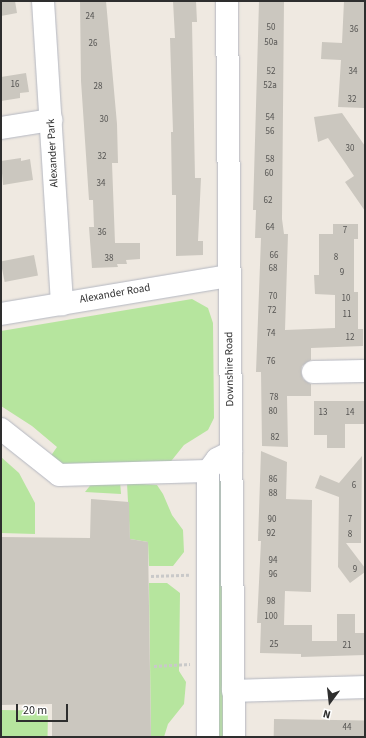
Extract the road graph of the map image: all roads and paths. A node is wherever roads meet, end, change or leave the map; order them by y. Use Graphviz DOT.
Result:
graph roads {
  1 [pos="43,1"];
  2 [pos="227,1"];
  3 [pos="51,120"];
  4 [pos="1,128"];
  5 [pos="229,276"];
  6 [pos="62,304"];
  7 [pos="1,314"];
  8 [pos="365,371"];
  9 [pos="314,372"];
  10 [pos="1,429"];
  11 [pos="231,452"];
  12 [pos="208,471"];
  13 [pos="192,575"];
  14 [pos="151,576"];
  15 [pos="193,664"];
  16 [pos="154,666"];
  17 [pos="365,687"];
  18 [pos="233,691"];
  19 [pos="208,737"];
  20 [pos="234,737"];
  1 -- 3 [label="street, Alexander Park"];
  2 -- 5 [label="street, Downshire Road"];
  3 -- 4 [label="street"];
  3 -- 6 [label="street, Alexander Park"];
  5 -- 6 [label="street, Alexander Road"];
  5 -- 11 [label="street, Downshire Road"];
  6 -- 7 [label="street, Alexander Road"];
  8 -- 9 [label="street"];
  10 -- 12 [label="street"];
  11 -- 12 [label="street"];
  11 -- 18 [label="street, Downshire Road"];
  12 -- 19 [label="street"];
  13 -- 14 [label="path"];
  15 -- 16 [label="path"];
  17 -- 18 [label="street"];
  18 -- 20 [label="street, Downshire Road"];
}
